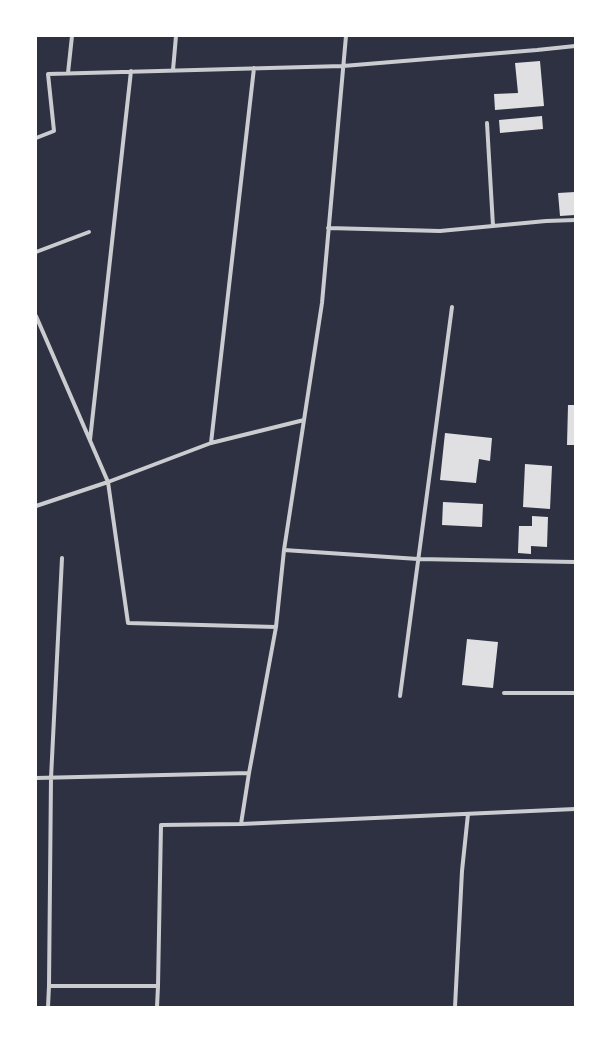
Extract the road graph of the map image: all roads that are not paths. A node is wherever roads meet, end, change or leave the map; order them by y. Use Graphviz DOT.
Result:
graph roads {
  1 [pos="72,36"];
  2 [pos="176,36"];
  3 [pos="346,36"];
  4 [pos="575,46"];
  5 [pos="343,66"];
  6 [pos="254,68"];
  7 [pos="173,70"];
  8 [pos="131,71"];
  9 [pos="68,73"];
  10 [pos="487,123"];
  11 [pos="36,138"];
  12 [pos="575,220"];
  13 [pos="493,226"];
  14 [pos="328,228"];
  15 [pos="89,232"];
  16 [pos="36,252"];
  17 [pos="452,307"];
  18 [pos="36,316"];
  19 [pos="304,420"];
  20 [pos="90,440"];
  21 [pos="211,443"];
  22 [pos="108,482"];
  23 [pos="36,506"];
  24 [pos="284,550"];
  25 [pos="62,558"];
  26 [pos="418,559"];
  27 [pos="575,562"];
  28 [pos="276,627"];
  29 [pos="504,693"];
  30 [pos="575,693"];
  31 [pos="400,696"];
  32 [pos="249,773"];
  33 [pos="36,778"];
  34 [pos="51,778"];
  35 [pos="575,809"];
  36 [pos="468,814"];
  37 [pos="242,824"];
  38 [pos="49,986"];
  39 [pos="158,986"];
  40 [pos="48,1007"];
  41 [pos="157,1007"];
  42 [pos="455,1007"];
  1 -- 9 [label="street"];
  2 -- 7 [label="street"];
  3 -- 5 [label="street"];
  4 -- 5 [label="street"];
  5 -- 6 [label="street"];
  5 -- 14 [label="street"];
  6 -- 7 [label="street"];
  6 -- 21 [label="street"];
  7 -- 8 [label="street"];
  8 -- 9 [label="street"];
  8 -- 20 [label="street"];
  9 -- 11 [label="street"];
  10 -- 13 [label="street"];
  12 -- 13 [label="street"];
  13 -- 14 [label="street"];
  14 -- 19 [label="street"];
  15 -- 16 [label="street"];
  17 -- 26 [label="street"];
  18 -- 20 [label="street"];
  19 -- 21 [label="street"];
  19 -- 24 [label="street"];
  20 -- 22 [label="street"];
  21 -- 22 [label="street"];
  22 -- 23 [label="street"];
  22 -- 28 [label="street"];
  24 -- 26 [label="street"];
  24 -- 28 [label="street"];
  25 -- 34 [label="street"];
  26 -- 27 [label="street"];
  26 -- 31 [label="street"];
  28 -- 32 [label="street"];
  29 -- 30 [label="street"];
  32 -- 34 [label="street"];
  32 -- 37 [label="street"];
  33 -- 34 [label="street"];
  34 -- 38 [label="street"];
  35 -- 36 [label="street"];
  36 -- 37 [label="street"];
  36 -- 42 [label="street"];
  37 -- 39 [label="street"];
  38 -- 39 [label="street"];
  38 -- 40 [label="street"];
  39 -- 41 [label="street"];
}
